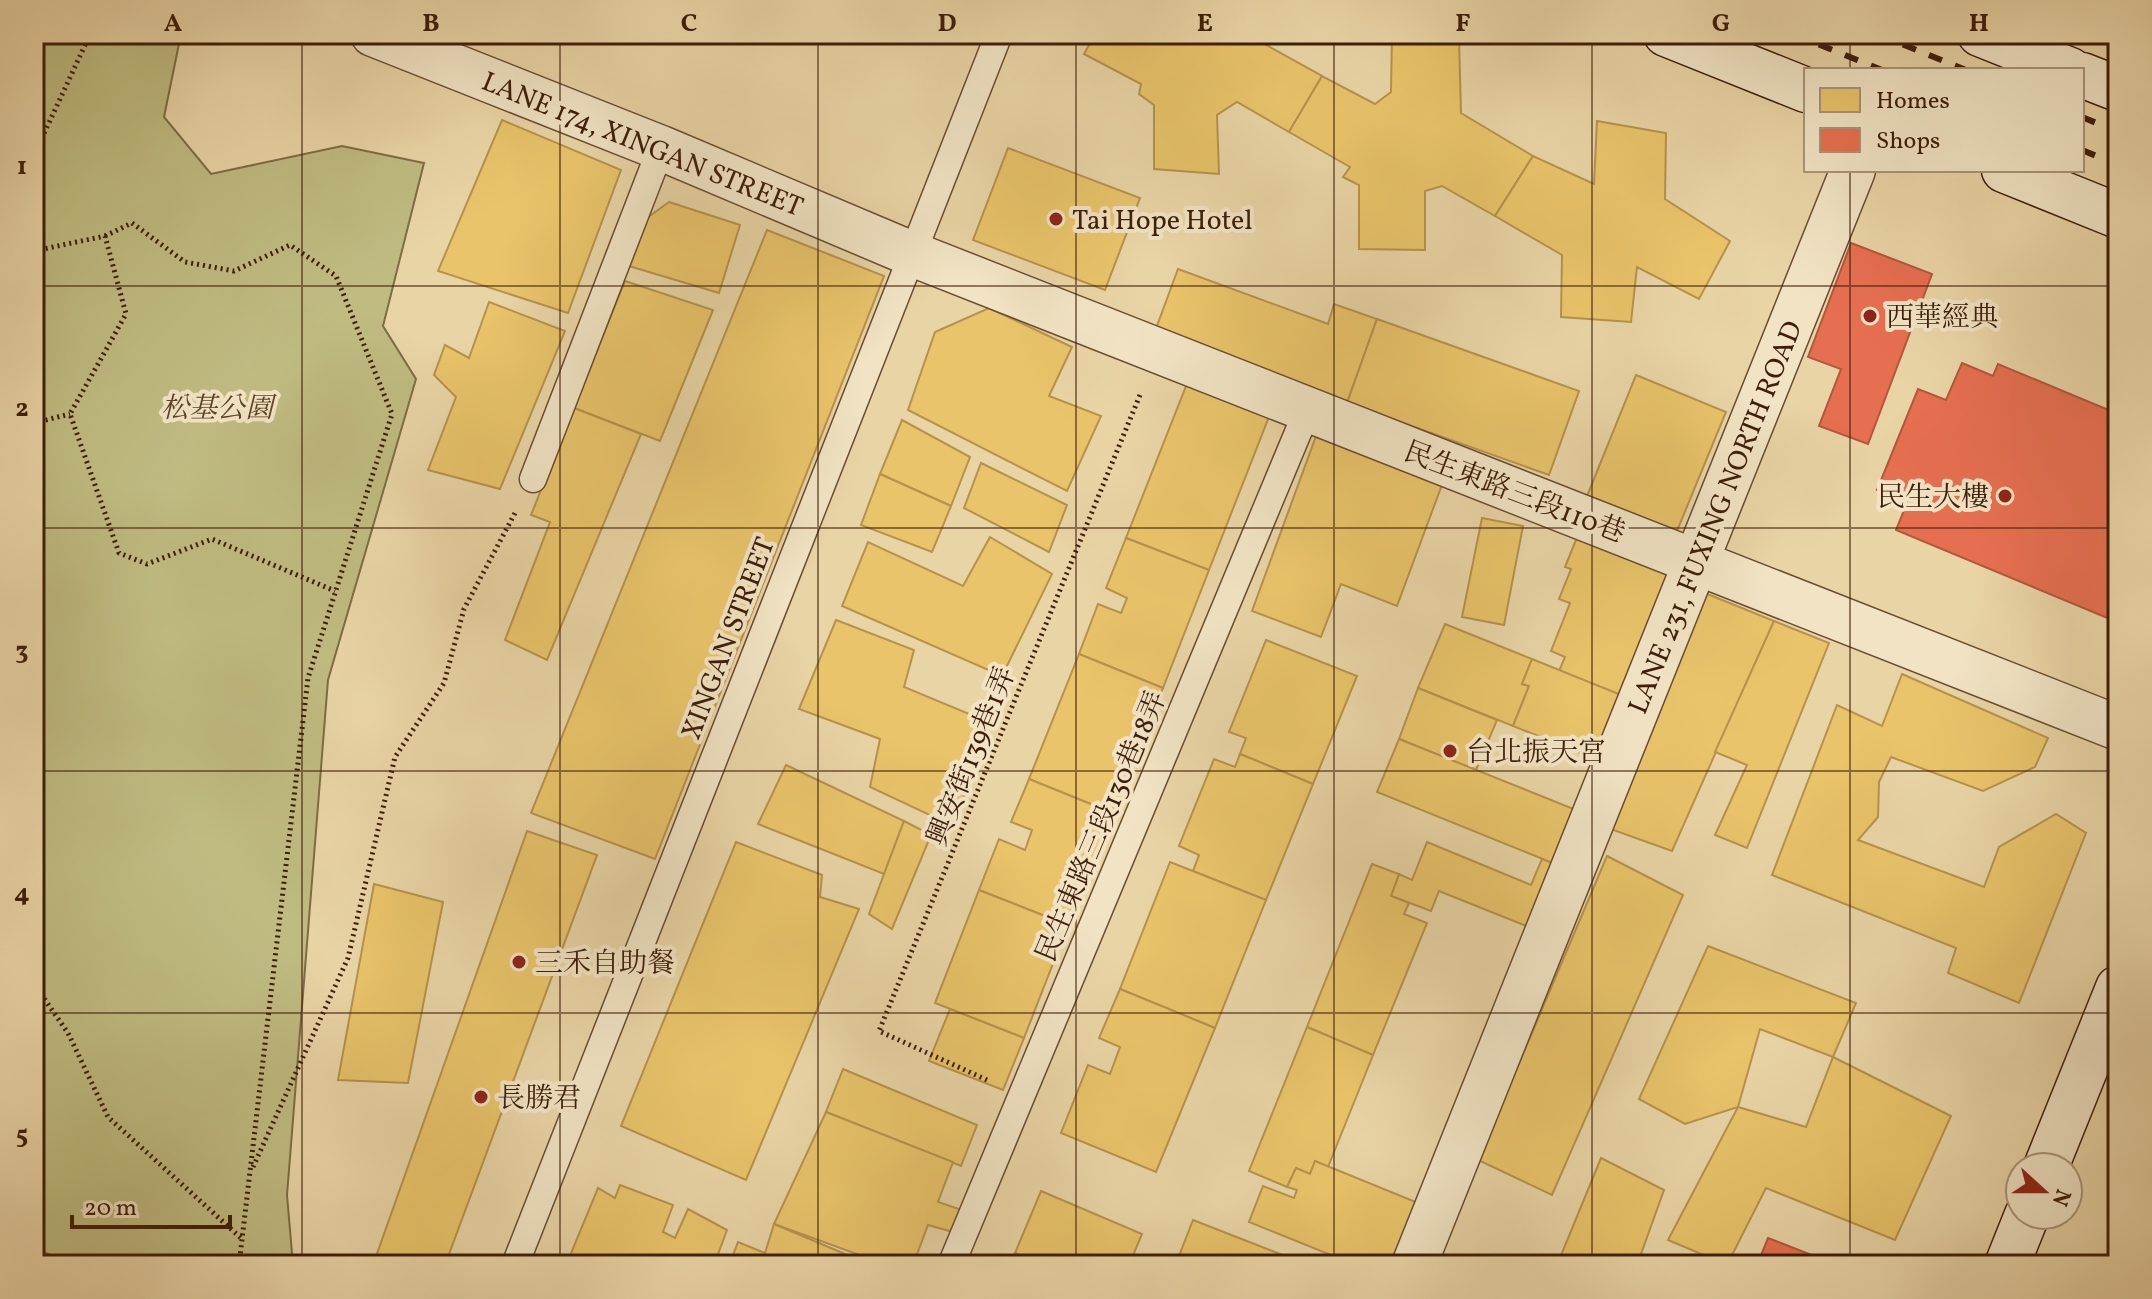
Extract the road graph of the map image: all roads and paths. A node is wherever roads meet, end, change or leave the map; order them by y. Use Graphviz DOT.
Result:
graph roads {
  1 [pos="80,34"];
  2 [pos="373,34"];
  3 [pos="999,34"];
  4 [pos="1666,34"];
  5 [pos="1980,34"];
  6 [pos="2065,68"];
  7 [pos="2084,76"];
  8 [pos="1804,89"];
  9 [pos="2118,89"];
  10 [pos="661,148"];
  11 [pos="34,155"];
  12 [pos="1852,172"];
  13 [pos="2009,172"];
  14 [pos="2118,216"];
  15 [pos="105,236"];
  16 [pos="34,251"];
  17 [pos="912,254"];
  18 [pos="1157,352"];
  19 [pos="1307,411"];
  20 [pos="70,414"];
  21 [pos="34,423"];
  22 [pos="533,479"];
  23 [pos="1697,561"];
  24 [pos="335,591"];
  25 [pos="2118,728"];
  26 [pos="34,984"];
  27 [pos="2118,988"];
  28 [pos="1020,1095"];
  29 [pos="2052,1151"];
  30 [pos="250,1172"];
  31 [pos="2021,1231"];
  32 [pos="242,1239"];
  33 [pos="239,1265"];
  34 [pos="515,1265"];
  35 [pos="951,1265"];
  36 [pos="1414,1265"];
  37 [pos="2007,1265"];
  1 -- 11 [label="path"];
  2 -- 10 [label="street, LANE 174, XINGAN STREET"];
  3 -- 17 [label="lane, XINGAN STREET"];
  4 -- 8 [label="street"];
  5 -- 6 [label="street"];
  7 -- 9 [label="street"];
  10 -- 17 [label="street, LANE 174, XINGAN STREET"];
  10 -- 22 [label="lane"];
  12 -- 23 [label="street, LANE 231, FUXING NORTH ROAD"];
  13 -- 14 [label="street"];
  15 -- 16 [label="path"];
  15 -- 20 [label="path"];
  15 -- 24 [label="path"];
  17 -- 18 [label="street, 民生東路三段110巷"];
  17 -- 34 [label="lane, XINGAN STREET"];
  18 -- 19 [label="street, 民生東路三段110巷"];
  18 -- 28 [label="path, 興安街139巷1弄"];
  19 -- 23 [label="street, 民生東路三段110巷"];
  19 -- 28 [label="lane, 民生東路三段130巷18弄"];
  20 -- 21 [label="path"];
  20 -- 24 [label="path"];
  22 -- 30 [label="path"];
  23 -- 25 [label="street, 民生東路三段110巷"];
  23 -- 36 [label="street, LANE 231, FUXING NORTH ROAD"];
  24 -- 30 [label="path"];
  26 -- 32 [label="path"];
  27 -- 29 [label="street"];
  28 -- 35 [label="lane, 民生東路三段130巷18弄"];
  30 -- 32 [label="path"];
  31 -- 37 [label="street"];
  32 -- 33 [label="path"];
}
